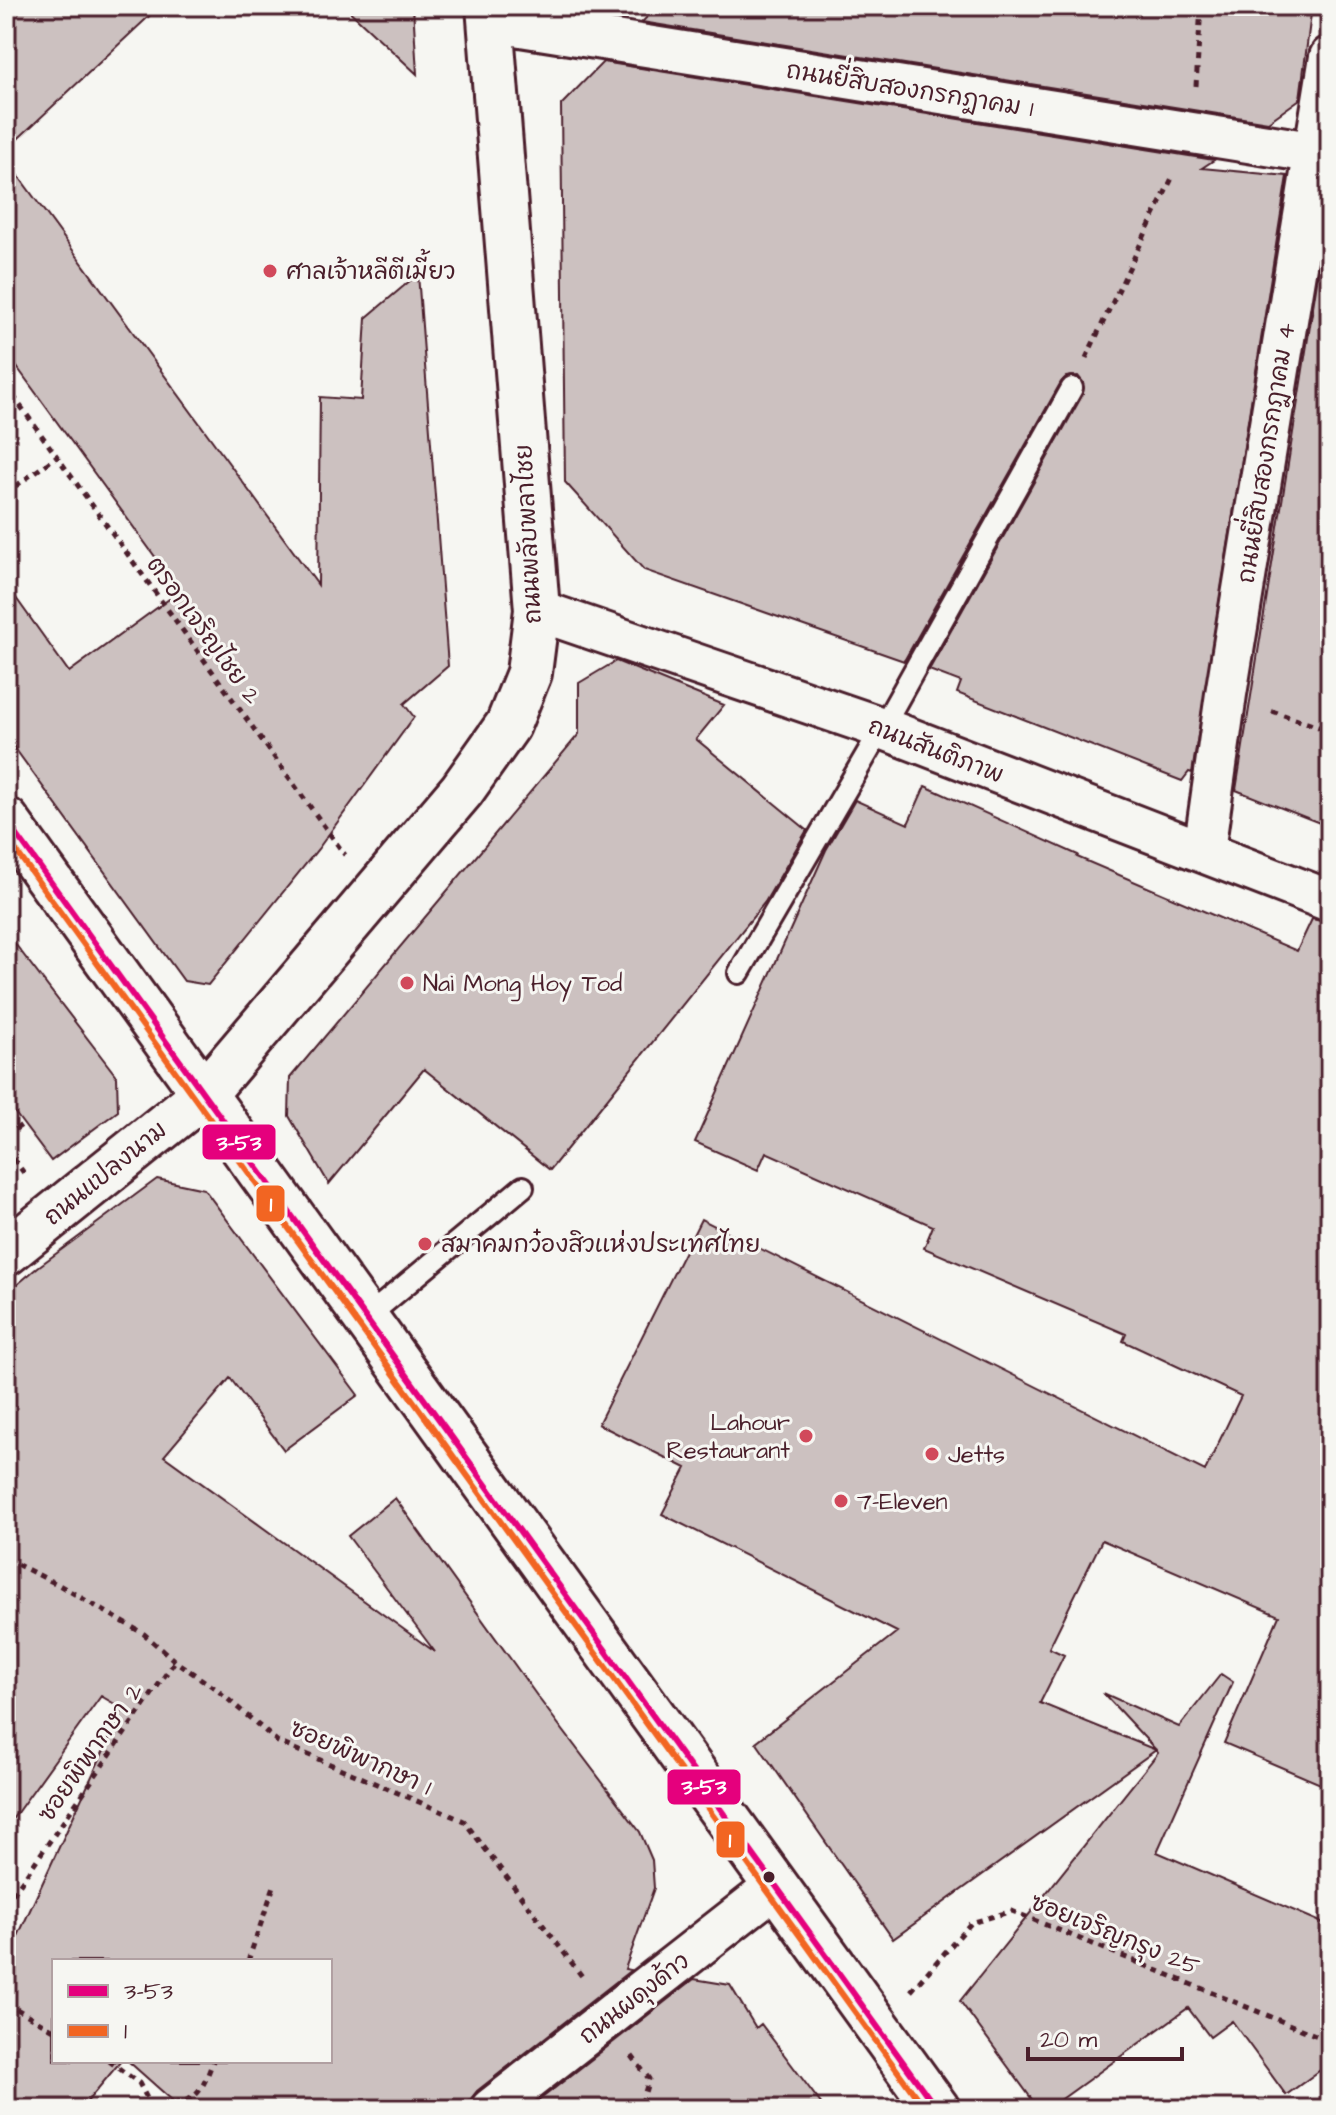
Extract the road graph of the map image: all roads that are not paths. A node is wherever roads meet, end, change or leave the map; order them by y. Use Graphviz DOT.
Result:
graph roads {
  1 [pos="489,13"];
  2 [pos="1330,57"];
  3 [pos="1323,154"];
  4 [pos="1072,388"];
  5 [pos="537,610"];
  6 [pos="882,728"];
  7 [pos="6,820"];
  8 [pos="1204,851"];
  9 [pos="1330,901"];
  10 [pos="739,973"];
  11 [pos="204,1094"];
  12 [pos="523,1187"];
  13 [pos="6,1253"];
  14 [pos="366,1318"];
  15 [pos="776,1886"];
  16 [pos="491,2109"];
  17 [pos="937,2109"];
  1 -- 3 [label="street, ถนนยี่สิบสองกรกฎาคม 1"];
  1 -- 5 [label="main road, ถนนพลับพลาไชย"];
  2 -- 3 [label="street, ถนนยี่สิบสองกรกฎาคม 4"];
  3 -- 8 [label="street, ถนนยี่สิบสองกรกฎาคม 4"];
  4 -- 6 [label="lane"];
  5 -- 6 [label="street, ถนนสันติภาพ"];
  5 -- 11 [label="main road, ถนนพลับพลาไชย"];
  6 -- 8 [label="street, ถนนสันติภาพ"];
  6 -- 10 [label="lane"];
  7 -- 11 [label="main road"];
  8 -- 9 [label="street, ถนนสันติภาพ"];
  11 -- 13 [label="main road, ถนนแปลงนาม"];
  11 -- 14 [label="main road"];
  12 -- 14 [label="lane"];
  14 -- 15 [label="main road"];
  15 -- 16 [label="street, ถนนผดุงด้าว"];
  15 -- 17 [label="main road"];
}
